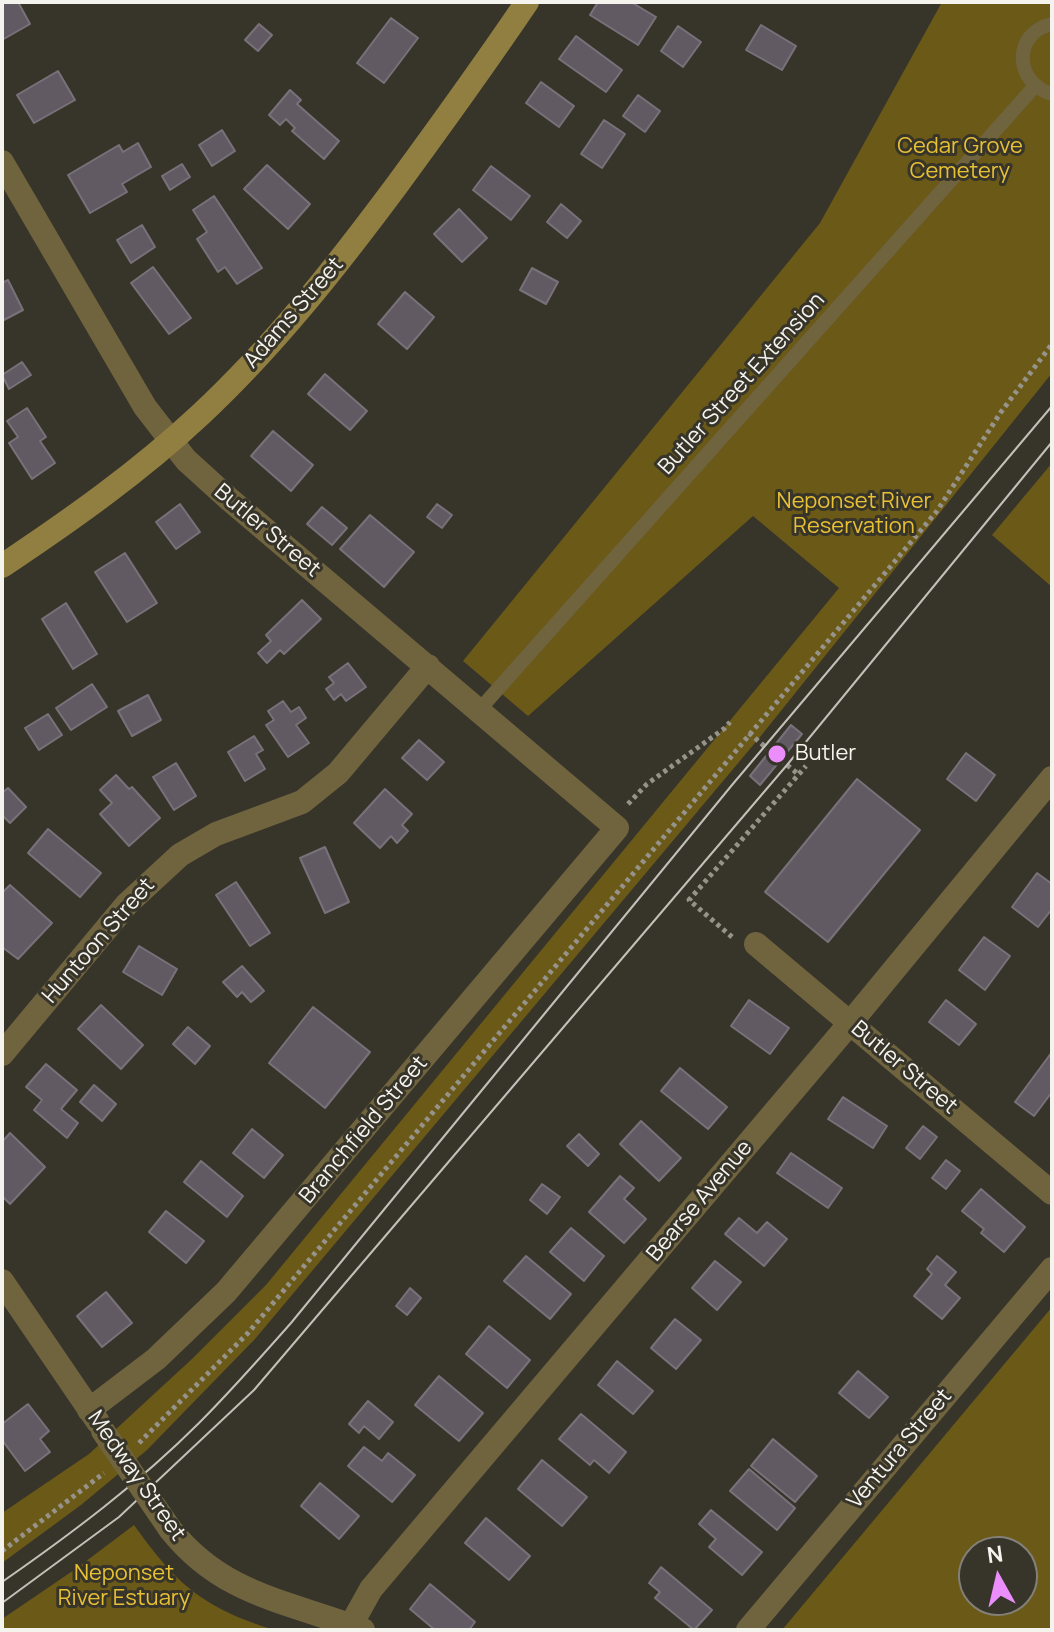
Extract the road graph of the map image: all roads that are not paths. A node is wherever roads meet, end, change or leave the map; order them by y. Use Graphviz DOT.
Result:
graph roads {
  1 [pos="527,2"];
  2 [pos="1052,24"];
  3 [pos="1035,86"];
  4 [pos="1052,94"];
  5 [pos="2,162"];
  6 [pos="170,441"];
  7 [pos="2,566"];
  8 [pos="428,666"];
  9 [pos="480,709"];
  10 [pos="1052,778"];
  11 [pos="615,826"];
  12 [pos="756,944"];
  13 [pos="851,1022"];
  14 [pos="2,1054"];
  15 [pos="1052,1193"];
  16 [pos="1052,1269"];
  17 [pos="2,1281"];
  18 [pos="89,1410"];
  19 [pos="357,1628"];
  20 [pos="748,1630"];
  1 -- 6 [label="main road, Adams Street"];
  2 -- 3 [label="lane"];
  3 -- 4 [label="lane"];
  3 -- 9 [label="lane, Butler Street Extension"];
  5 -- 6 [label="street, Butler Street"];
  6 -- 7 [label="main road, Adams Street"];
  6 -- 8 [label="street, Butler Street"];
  8 -- 9 [label="street, Butler Street"];
  8 -- 14 [label="street, Huntoon Street"];
  9 -- 11 [label="street, Butler Street"];
  10 -- 13 [label="street, Bearse Avenue"];
  11 -- 18 [label="street, Branchfield Street"];
  12 -- 13 [label="street, Butler Street"];
  13 -- 15 [label="street, Butler Street"];
  13 -- 19 [label="street, Bearse Avenue"];
  16 -- 20 [label="street, Ventura Street"];
  17 -- 18 [label="street, Medway Street"];
  18 -- 19 [label="street, Medway Street, bridge"];
}
